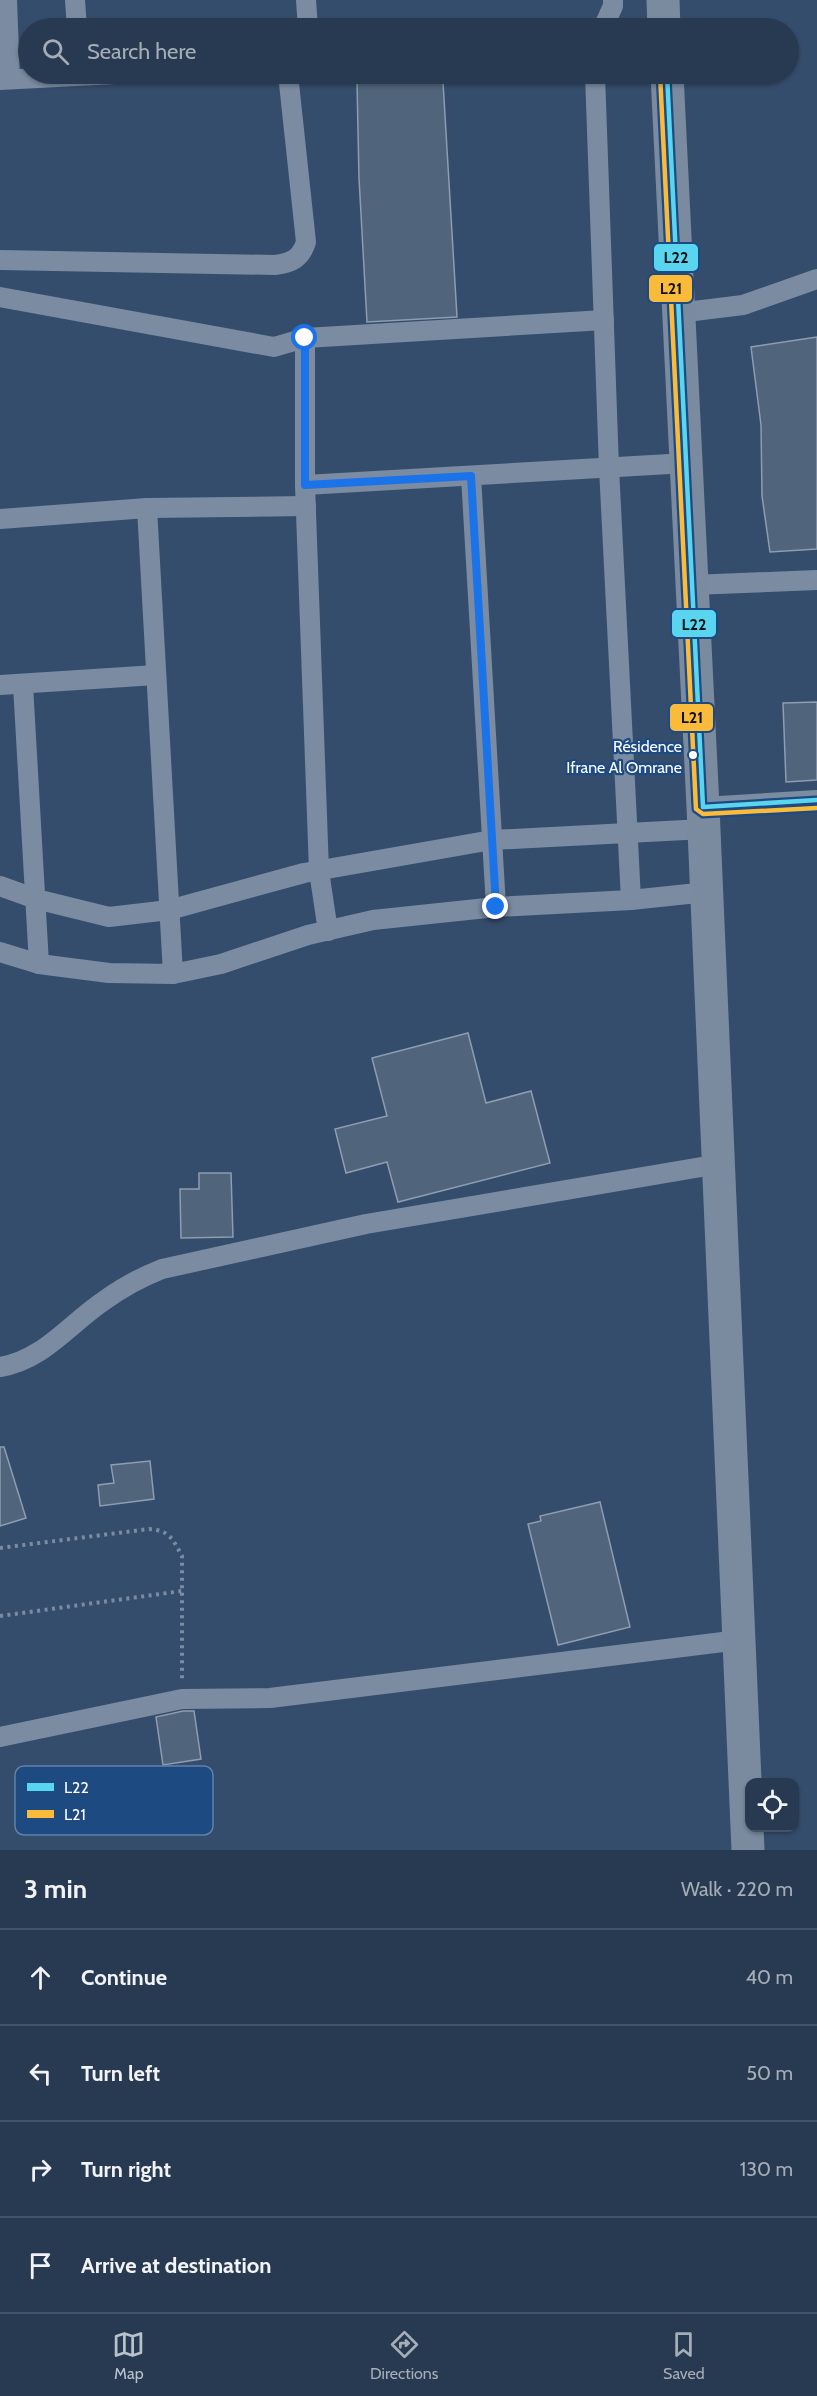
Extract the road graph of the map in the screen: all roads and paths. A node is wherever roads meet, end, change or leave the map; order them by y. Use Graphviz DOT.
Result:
graph roads {
  1 [pos="7,0"];
  2 [pos="75,0"];
  3 [pos="306,0"];
  4 [pos="613,0"];
  5 [pos="663,0"];
  6 [pos="76,18"];
  7 [pos="307,18"];
  8 [pos="608,18"];
  9 [pos="664,18"];
  10 [pos="5,80"];
  11 [pos="289,84"];
  12 [pos="595,84"];
  13 [pos="667,84"];
  14 [pos="0,260"];
  15 [pos="817,279"];
  16 [pos="0,297"];
  17 [pos="678,313"];
  18 [pos="604,320"];
  19 [pos="305,338"];
  20 [pos="687,463"];
  21 [pos="609,468"];
  22 [pos="471,476"];
  23 [pos="305,485"];
  24 [pos="306,506"];
  25 [pos="147,508"];
  26 [pos="0,519"];
  27 [pos="817,580"];
  28 [pos="692,585"];
  29 [pos="156,675"];
  30 [pos="22,684"];
  31 [pos="0,685"];
  32 [pos="817,800"];
  33 [pos="704,818"];
  34 [pos="628,832"];
  35 [pos="492,840"];
  36 [pos="319,870"];
  37 [pos="0,886"];
  38 [pos="707,892"];
  39 [pos="36,899"];
  40 [pos="631,900"];
  41 [pos="496,907"];
  42 [pos="169,910"];
  43 [pos="328,931"];
  44 [pos="0,952"];
  45 [pos="39,964"];
  46 [pos="173,974"];
  47 [pos="719,1164"];
  48 [pos="0,1367"];
  49 [pos="0,1548"];
  50 [pos="182,1592"];
  51 [pos="0,1616"];
  52 [pos="739,1640"];
  53 [pos="182,1700"];
  54 [pos="0,1737"];
  55 [pos="748,1850"];
  1 -- 10 [label="street"];
  2 -- 6 [label="street"];
  3 -- 7 [label="street"];
  4 -- 8 [label="street"];
  5 -- 9 [label="highway"];
  11 -- 14 [label="street"];
  12 -- 18 [label="street"];
  13 -- 17 [label="highway"];
  15 -- 17 [label="street"];
  16 -- 19 [label="street"];
  17 -- 20 [label="highway"];
  18 -- 19 [label="street"];
  18 -- 21 [label="street"];
  19 -- 23 [label="street"];
  20 -- 21 [label="street"];
  20 -- 28 [label="highway"];
  21 -- 22 [label="street"];
  21 -- 34 [label="street"];
  22 -- 23 [label="street"];
  22 -- 35 [label="street"];
  23 -- 24 [label="street"];
  24 -- 25 [label="street"];
  24 -- 36 [label="street"];
  25 -- 26 [label="street"];
  25 -- 29 [label="street"];
  27 -- 28 [label="street"];
  28 -- 33 [label="highway"];
  29 -- 30 [label="street"];
  29 -- 42 [label="street"];
  30 -- 31 [label="street"];
  30 -- 39 [label="street"];
  32 -- 33 [label="street"];
  33 -- 34 [label="street"];
  33 -- 38 [label="highway"];
  34 -- 35 [label="street"];
  34 -- 40 [label="street"];
  35 -- 36 [label="street"];
  35 -- 41 [label="street"];
  36 -- 42 [label="street"];
  36 -- 43 [label="street"];
  37 -- 39 [label="street"];
  38 -- 40 [label="street"];
  38 -- 47 [label="highway"];
  39 -- 42 [label="street"];
  39 -- 45 [label="street"];
  40 -- 41 [label="street"];
  41 -- 43 [label="street"];
  42 -- 46 [label="street"];
  43 -- 46 [label="street"];
  44 -- 45 [label="street"];
  45 -- 46 [label="street"];
  47 -- 48 [label="street"];
  47 -- 52 [label="highway"];
  49 -- 50 [label="path"];
  50 -- 51 [label="path"];
  50 -- 53 [label="path"];
  52 -- 53 [label="street"];
  52 -- 55 [label="highway"];
  53 -- 54 [label="street"];
}
